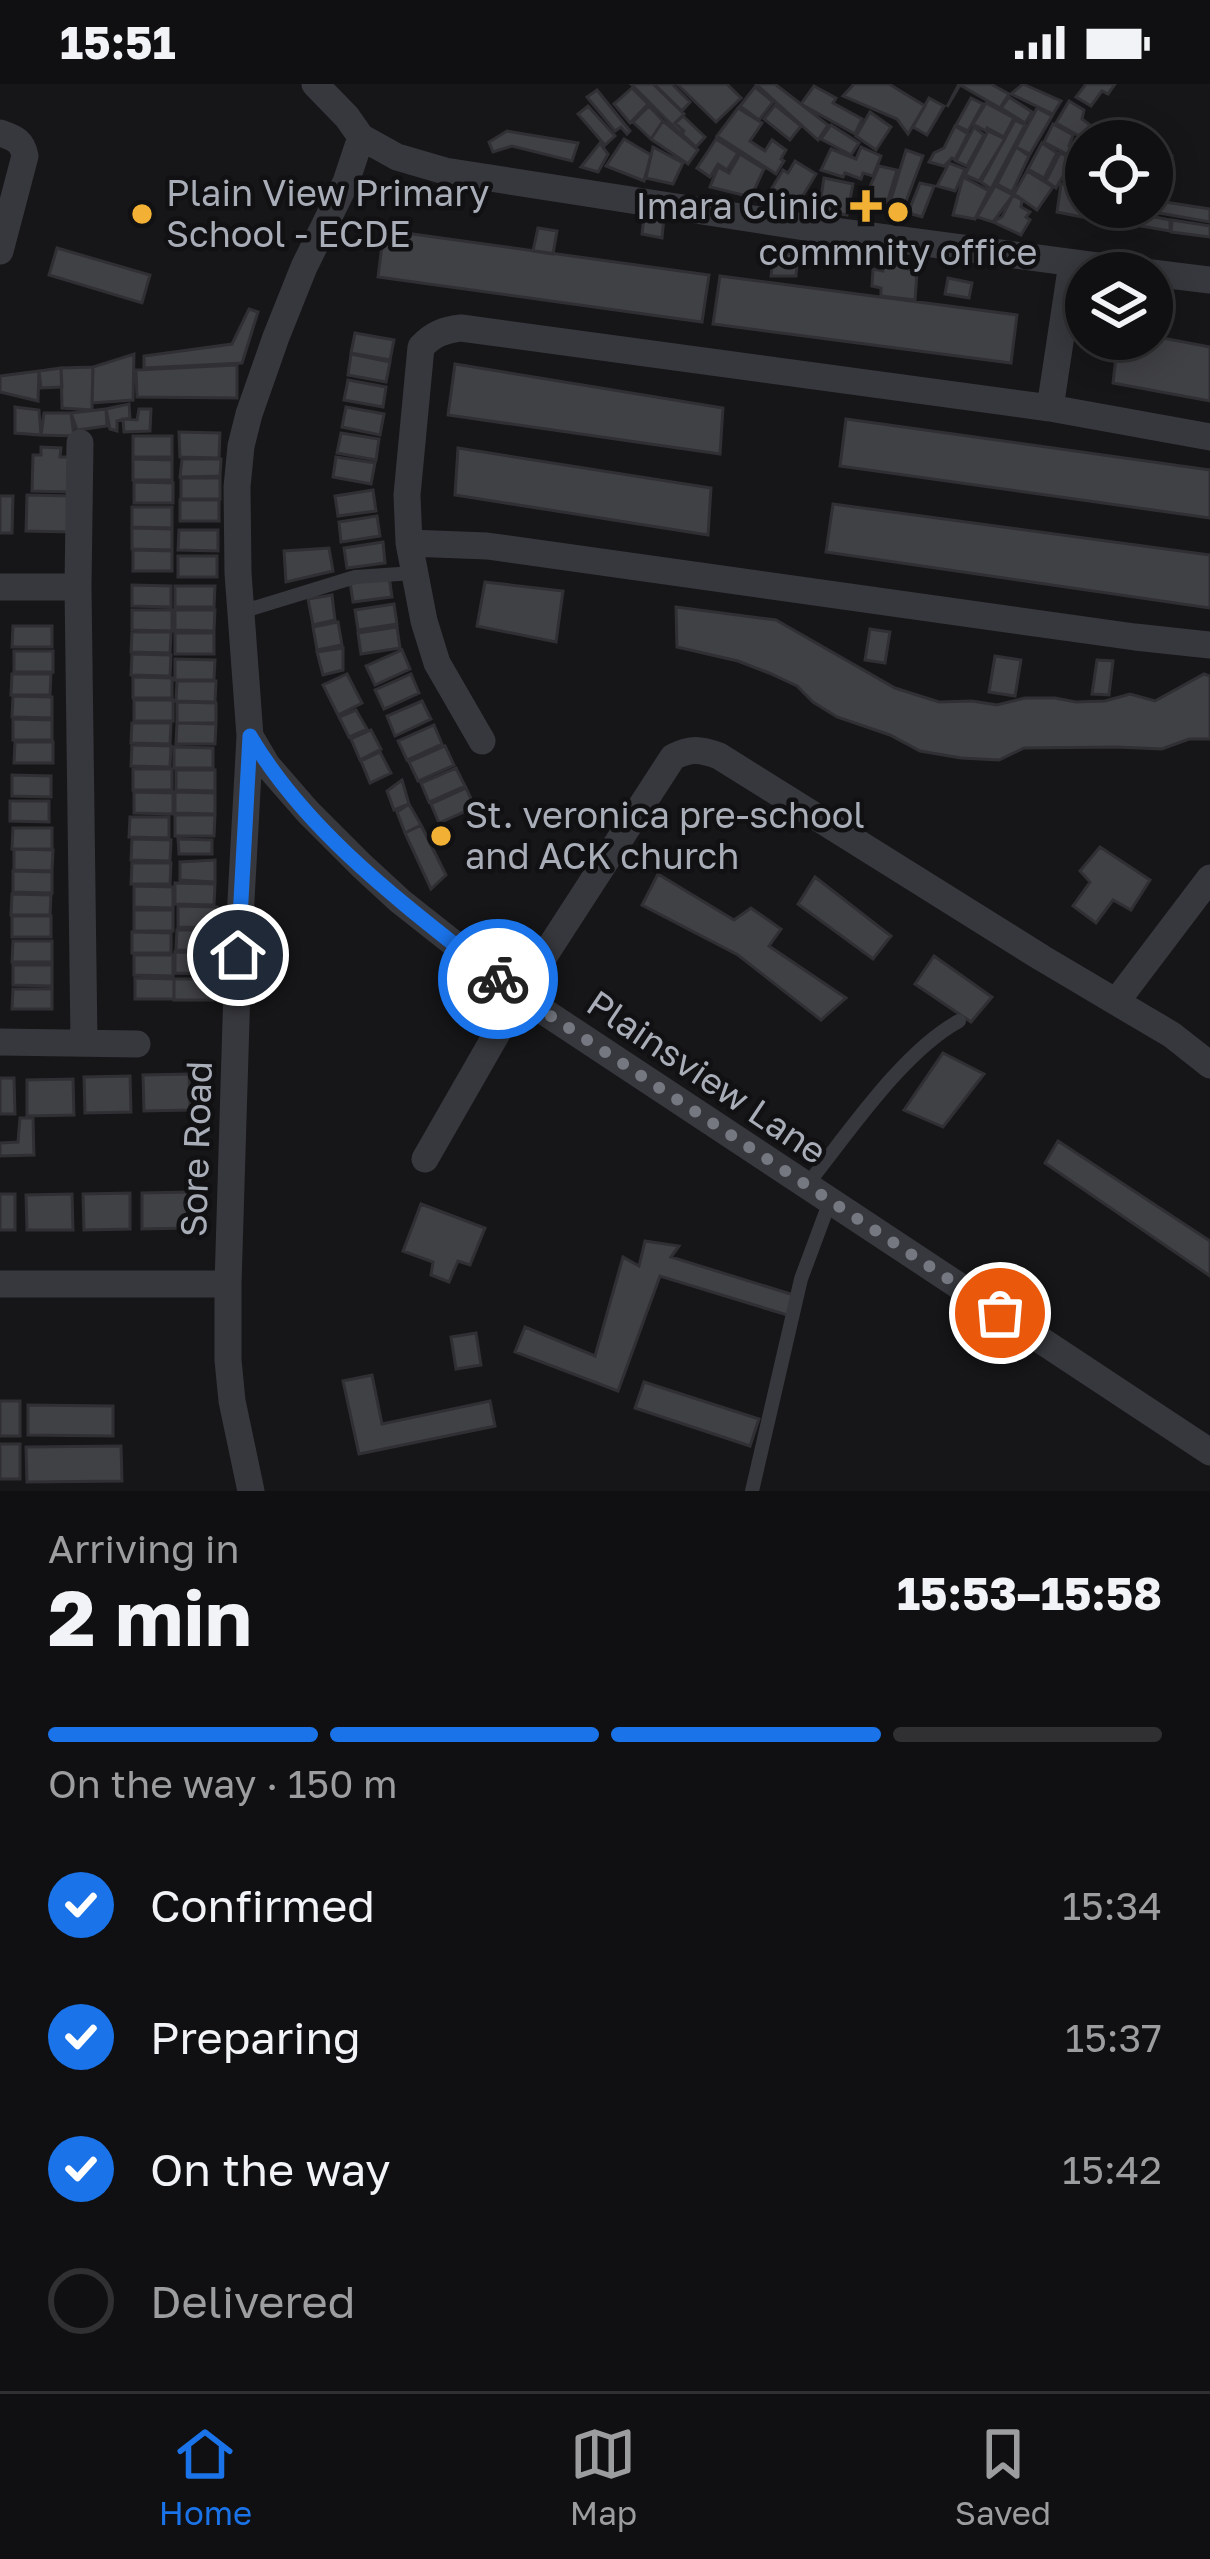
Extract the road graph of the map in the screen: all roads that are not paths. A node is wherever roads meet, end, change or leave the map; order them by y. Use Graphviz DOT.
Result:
graph roads {
  1 [pos="315,84"];
  2 [pos="0,133"];
  3 [pos="361,136"];
  4 [pos="0,251"];
  5 [pos="1065,262"];
  6 [pos="1173,276"];
  7 [pos="1210,280"];
  8 [pos="1065,309"];
  9 [pos="1050,408"];
  10 [pos="1210,436"];
  11 [pos="80,443"];
  12 [pos="410,543"];
  13 [pos="414,573"];
  14 [pos="0,587"];
  15 [pos="78,587"];
  16 [pos="241,612"];
  17 [pos="1210,645"];
  18 [pos="250,736"];
  19 [pos="482,741"];
  20 [pos="1210,878"];
  21 [pos="519,995"];
  22 [pos="1116,1002"];
  23 [pos="958,1021"];
  24 [pos="0,1042"];
  25 [pos="84,1043"];
  26 [pos="137,1044"];
  27 [pos="1210,1065"];
  28 [pos="425,1160"];
  29 [pos="818,1194"];
  30 [pos="0,1284"];
  31 [pos="228,1284"];
  32 [pos="1210,1451"];
  33 [pos="251,1491"];
  34 [pos="752,1491"];
  1 -- 3 [label="street"];
  2 -- 4 [label="street"];
  3 -- 5 [label="street"];
  3 -- 16 [label="street"];
  6 -- 7 [label="street"];
  8 -- 9 [label="street"];
  9 -- 10 [label="street"];
  9 -- 12 [label="street"];
  11 -- 15 [label="street"];
  12 -- 13 [label="street"];
  12 -- 17 [label="street"];
  13 -- 16 [label="lane"];
  13 -- 19 [label="street"];
  14 -- 15 [label="street"];
  15 -- 25 [label="street"];
  16 -- 18 [label="street"];
  18 -- 21 [label="street, Plainsview Lane"];
  18 -- 31 [label="street, Sore Road"];
  20 -- 22 [label="street"];
  21 -- 22 [label="street"];
  21 -- 28 [label="street"];
  21 -- 29 [label="street, Plainsview Lane"];
  22 -- 27 [label="street"];
  23 -- 29 [label="lane"];
  24 -- 25 [label="street"];
  25 -- 26 [label="street"];
  29 -- 32 [label="street, Plainsview Lane"];
  29 -- 34 [label="lane"];
  30 -- 31 [label="street"];
  31 -- 33 [label="street, Sore Road"];
}
